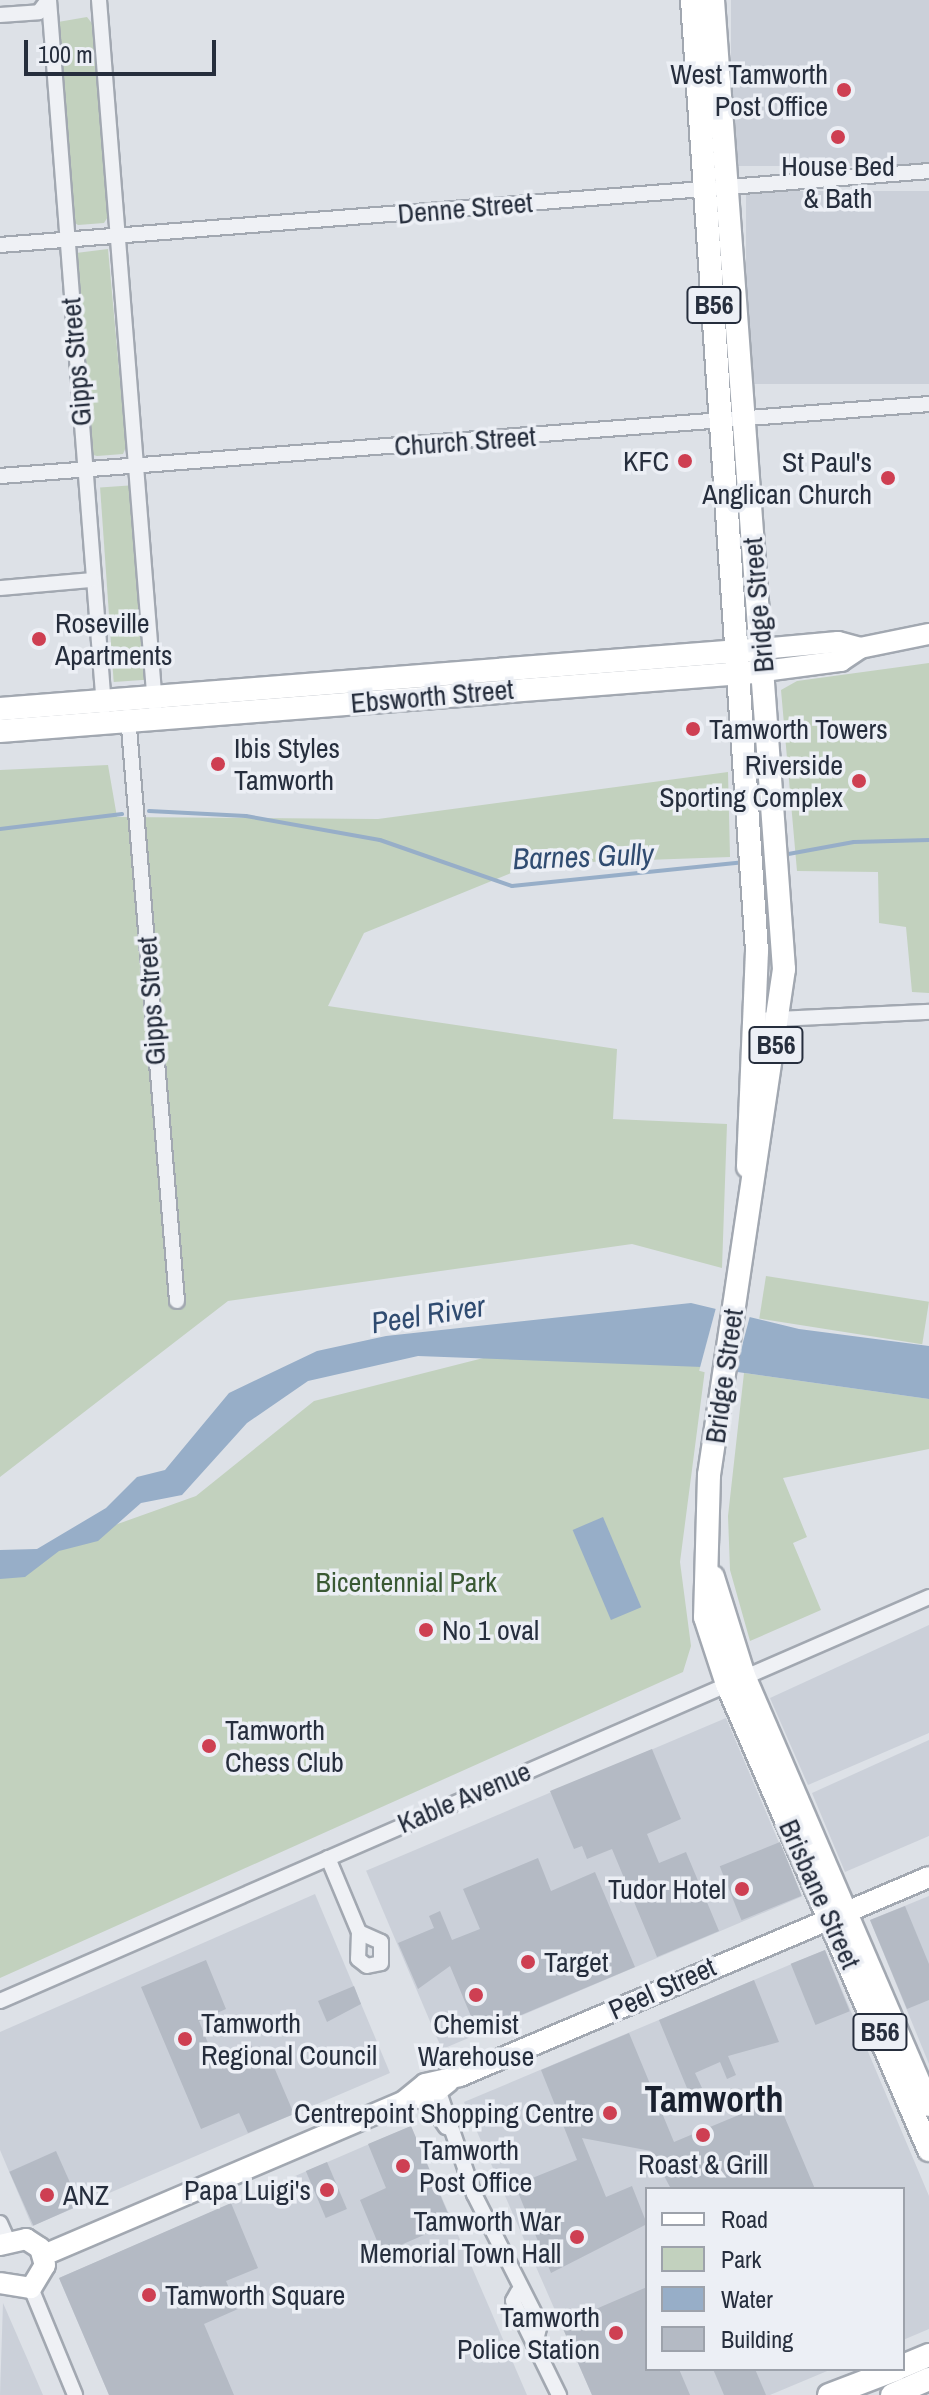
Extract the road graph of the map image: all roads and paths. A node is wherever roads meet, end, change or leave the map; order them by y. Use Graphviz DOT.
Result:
graph roads {
  1 [pos="48,0"];
  2 [pos="99,0"];
  3 [pos="692,0"];
  4 [pos="713,0"];
  5 [pos="0,15"];
  6 [pos="929,171"];
  7 [pos="716,188"];
  8 [pos="119,236"];
  9 [pos="65,240"];
  10 [pos="0,245"];
  11 [pos="929,404"];
  12 [pos="733,420"];
  13 [pos="138,466"];
  14 [pos="86,469"];
  15 [pos="0,476"];
  16 [pos="92,580"];
  17 [pos="0,588"];
  18 [pos="929,634"];
  19 [pos="751,661"];
  20 [pos="155,708"];
  21 [pos="0,709"];
  22 [pos="117,711"];
  23 [pos="0,731"];
  24 [pos="929,1012"];
  25 [pos="769,1020"];
  26 [pos="177,1301"];
  27 [pos="929,1597"];
  28 [pos="735,1680"];
  29 [pos="328,1858"];
  30 [pos="929,1865"];
  31 [pos="929,1877"];
  32 [pos="875,1895"];
  33 [pos="838,1911"];
  34 [pos="359,1932"];
  35 [pos="0,2001"];
  36 [pos="432,2092"];
  37 [pos="927,2097"];
  38 [pos="929,2150"];
  39 [pos="2,2236"];
  40 [pos="44,2255"];
  41 [pos="0,2283"];
  42 [pos="31,2288"];
  43 [pos="929,2355"];
  44 [pos="905,2365"];
  45 [pos="892,2371"];
  46 [pos="929,2379"];
  47 [pos="75,2395"];
  48 [pos="559,2395"];
  49 [pos="829,2395"];
  50 [pos="892,2395"];
  1 -- 5 [label="street"];
  1 -- 9 [label="street, Gipps Street"];
  2 -- 8 [label="street, Gipps Street"];
  3 -- 7 [label="main road, Bridge Street / B56"];
  4 -- 7 [label="main road, Bridge Street / B56"];
  6 -- 7 [label="street, Denne Street"];
  7 -- 8 [label="street, Denne Street"];
  7 -- 12 [label="main road, Bridge Street / B56"];
  8 -- 9 [label="street, Denne Street"];
  8 -- 13 [label="street, Gipps Street"];
  9 -- 10 [label="street, Denne Street"];
  9 -- 14 [label="street, Gipps Street"];
  11 -- 12 [label="street, Church Street"];
  12 -- 13 [label="street, Church Street"];
  12 -- 19 [label="main road, Bridge Street / B56"];
  13 -- 14 [label="street, Church Street"];
  13 -- 20 [label="street, Gipps Street"];
  14 -- 15 [label="street, Church Street"];
  14 -- 16 [label="street, Gipps Street"];
  16 -- 17 [label="street"];
  16 -- 22 [label="street, Gipps Street"];
  18 -- 19 [label="main road, Ebsworth Street"];
  19 -- 20 [label="main road, Ebsworth Street"];
  19 -- 25 [label="main road, Bridge Street / B56"];
  19 -- 25 [label="main road, Bridge Street / B56"];
  20 -- 22 [label="main road, Ebsworth Street"];
  21 -- 22 [label="main road, Ebsworth Street"];
  22 -- 23 [label="main road, Ebsworth Street"];
  22 -- 26 [label="street, Gipps Street"];
  24 -- 25 [label="street"];
  25 -- 28 [label="main road, Bridge Street / B56"];
  27 -- 28 [label="street, Kable Avenue"];
  28 -- 29 [label="street, Kable Avenue"];
  28 -- 33 [label="main road, Brisbane Street / B56"];
  29 -- 34 [label="street"];
  29 -- 35 [label="street, Kable Avenue"];
  30 -- 32 [label="main road, Peel Street"];
  31 -- 32 [label="main road, Peel Street"];
  32 -- 33 [label="main road, Peel Street"];
  33 -- 36 [label="main road, Peel Street"];
  33 -- 37 [label="main road, Brisbane Street / B56"];
  33 -- 38 [label="main road, Brisbane Street / B56"];
  36 -- 40 [label="main road, Peel Street"];
  36 -- 48 [label="street"];
  39 -- 40 [label="main road"];
  40 -- 42 [label="main road"];
  41 -- 42 [label="main road"];
  42 -- 47 [label="street"];
  43 -- 44 [label="main road"];
  45 -- 49 [label="main road"];
  46 -- 50 [label="main road"];
}
